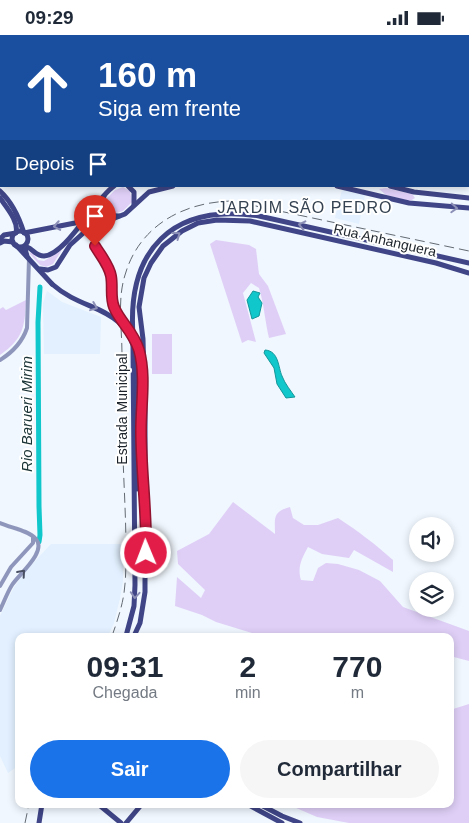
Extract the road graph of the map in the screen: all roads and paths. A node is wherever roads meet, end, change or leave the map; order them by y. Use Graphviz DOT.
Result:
graph roads {
  1 [pos="113,187"];
  2 [pos="129,187"];
  3 [pos="169,187"];
  4 [pos="341,187"];
  5 [pos="395,187"];
  6 [pos="0,191"];
  7 [pos="414,191"];
  8 [pos="433,194"];
  9 [pos="104,195"];
  10 [pos="469,197"];
  11 [pos="0,198"];
  12 [pos="409,203"];
  13 [pos="134,205"];
  14 [pos="431,206"];
  15 [pos="469,208"];
  16 [pos="88,214"];
  17 [pos="120,216"];
  18 [pos="112,220"];
  19 [pos="16,233"];
  20 [pos="26,234"];
  21 [pos="2,237"];
  22 [pos="0,243"];
  23 [pos="14,244"];
  24 [pos="34,251"];
  25 [pos="28,257"];
  26 [pos="469,264"];
  27 [pos="38,268"];
  28 [pos="29,272"];
  29 [pos="469,273"];
  30 [pos="133,340"];
  31 [pos="143,347"];
  32 [pos="0,359"];
  33 [pos="144,487"];
  34 [pos="134,508"];
  35 [pos="0,523"];
  36 [pos="33,537"];
  37 [pos="0,586"];
  38 [pos="0,610"];
  39 [pos="127,633"];
  40 [pos="135,633"];
  41 [pos="41,808"];
  42 [pos="103,808"];
  43 [pos="139,808"];
  44 [pos="254,808"];
  45 [pos="267,808"];
  46 [pos="39,823"];
  47 [pos="121,823"];
  48 [pos="126,823"];
  49 [pos="282,823"];
  50 [pos="300,823"];
  1 -- 9 [label="main road"];
  2 -- 13 [label="main road"];
  3 -- 13 [label="main road"];
  4 -- 12 [label="main road"];
  5 -- 7 [label="main road"];
  6 -- 20 [label="main road"];
  7 -- 8 [label="main road"];
  7 -- 12 [label="main road"];
  8 -- 10 [label="main road"];
  8 -- 14 [label="main road"];
  9 -- 16 [label="main road"];
  9 -- 17 [label="main road"];
  11 -- 19 [label="main road"];
  12 -- 14 [label="main road"];
  13 -- 17 [label="main road"];
  14 -- 15 [label="main road, one-way"];
  16 -- 20 [label="main road, one-way"];
  16 -- 24 [label="main road"];
  17 -- 18 [label="main road"];
  18 -- 27 [label="main road"];
  18 -- 33 [label="main road, bridge"];
  19 -- 20 [label="main road"];
  19 -- 21 [label="main road"];
  19 -- 23 [label="main road"];
  20 -- 23 [label="main road"];
  20 -- 24 [label="main road"];
  22 -- 23 [label="main road"];
  23 -- 25 [label="main road"];
  24 -- 25 [label="main road"];
  25 -- 27 [label="main road"];
  25 -- 28 [label="street"];
  26 -- 30 [label="main road, Estrada Municipal, one-way"];
  27 -- 28 [label="street"];
  27 -- 34 [label="main road, one-way, bridge"];
  28 -- 32 [label="street"];
  31 -- 29 [label="main road, Rua Anhanguera, one-way"];
  30 -- 31 [label="main road"];
  30 -- 34 [label="main road, Estrada Municipal"];
  31 -- 33 [label="main road, Rua Anhanguera"];
  33 -- 40 [label="main road, Rua Anhanguera"];
  34 -- 39 [label="main road, Estrada Municipal, one-way"];
  35 -- 36 [label="street"];
  36 -- 37 [label="street"];
  38 -- 36 [label="street, one-way"];
  41 -- 46 [label="main road"];
  42 -- 47 [label="main road"];
  43 -- 48 [label="main road"];
  44 -- 49 [label="main road"];
  45 -- 50 [label="main road"];
}
